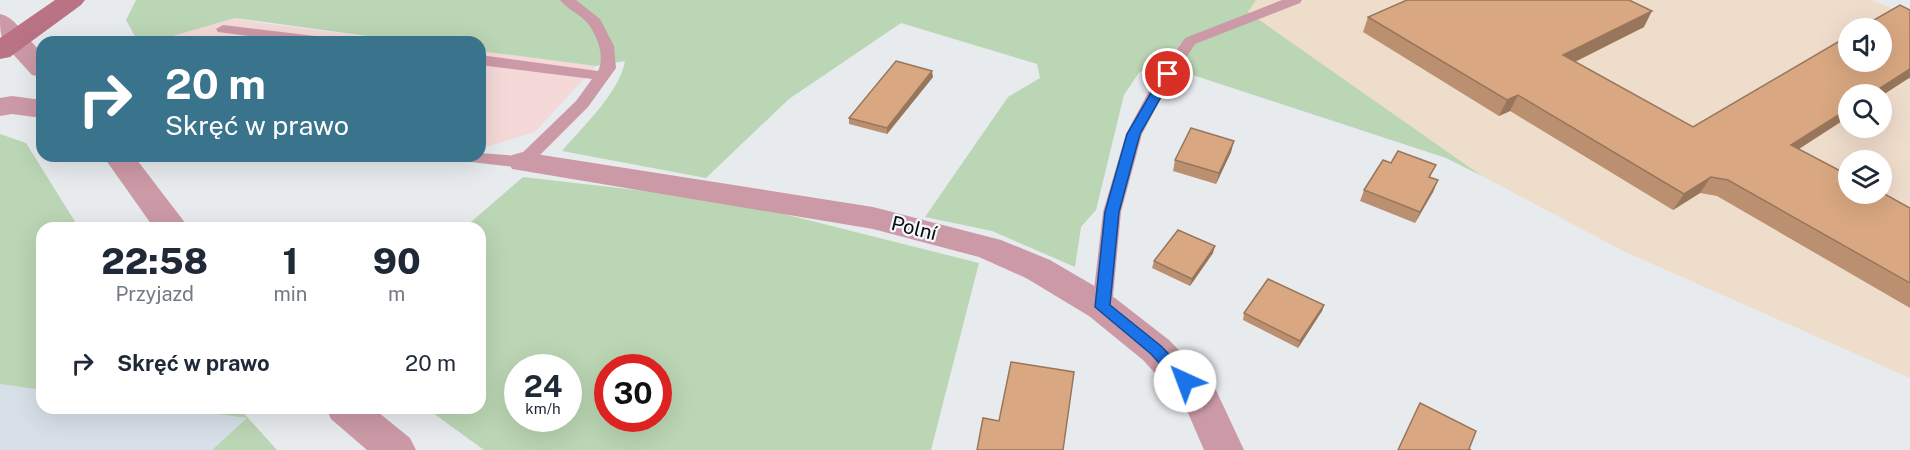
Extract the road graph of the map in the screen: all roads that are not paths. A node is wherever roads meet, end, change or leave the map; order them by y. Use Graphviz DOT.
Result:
graph roads {
  1 [pos="72,0"];
  2 [pos="567,0"];
  3 [pos="1295,0"];
  4 [pos="223,28"];
  5 [pos="285,36"];
  6 [pos="5,38"];
  7 [pos="486,61"];
  8 [pos="36,64"];
  9 [pos="602,76"];
  10 [pos="0,107"];
  11 [pos="36,108"];
  12 [pos="486,159"];
  13 [pos="122,162"];
  14 [pos="523,162"];
  15 [pos="168,222"];
  16 [pos="1102,307"];
  17 [pos="352,414"];
  18 [pos="396,450"];
  19 [pos="1224,450"];
  1 -- 6 [label="main road"];
  2 -- 9 [label="lane"];
  3 -- 16 [label="lane"];
  4 -- 5 [label="lane"];
  6 -- 8 [label="street"];
  7 -- 9 [label="lane"];
  9 -- 14 [label="lane"];
  10 -- 11 [label="street"];
  12 -- 14 [label="lane"];
  13 -- 15 [label="street"];
  14 -- 16 [label="street, Polní"];
  16 -- 19 [label="street, Polní"];
  17 -- 18 [label="street"];
}
